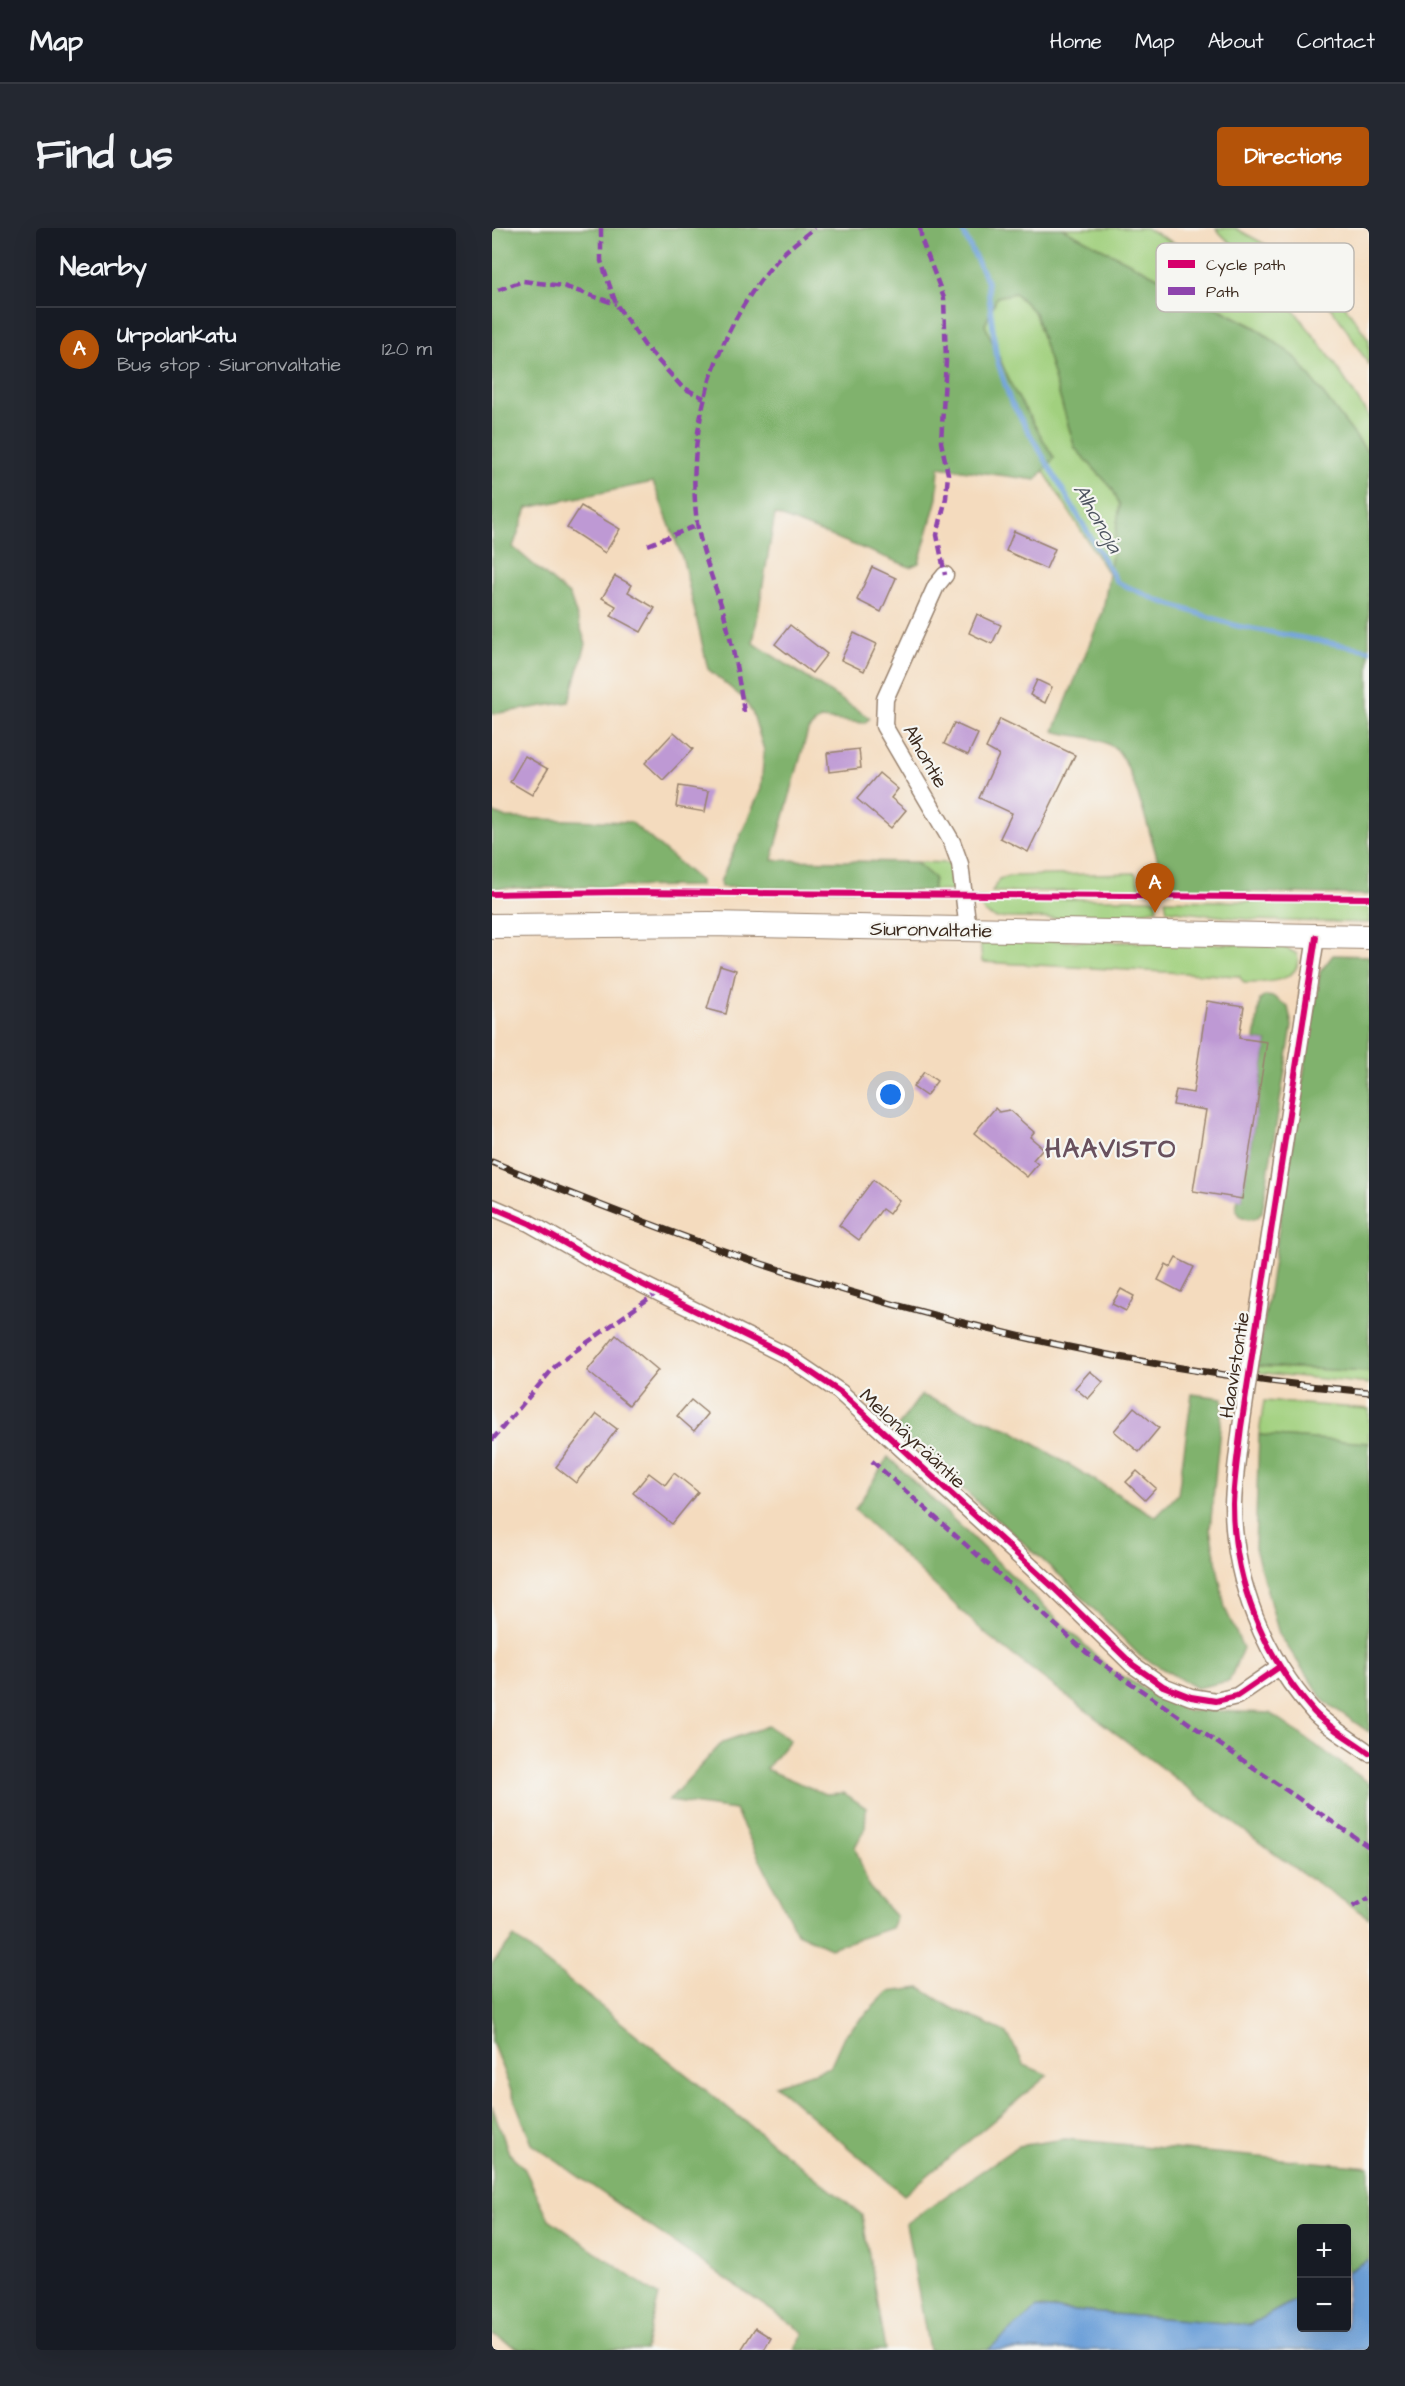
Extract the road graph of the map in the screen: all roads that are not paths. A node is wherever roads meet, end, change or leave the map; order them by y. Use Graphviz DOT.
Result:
graph roads {
  1 [pos="945,575"];
  2 [pos="492,926"];
  3 [pos="968,930"];
  4 [pos="1316,937"];
  5 [pos="1369,937"];
  6 [pos="492,1207"];
  7 [pos="1279,1667"];
  8 [pos="1369,1753"];
  1 -- 3 [label="street, Alhontie"];
  2 -- 3 [label="street, Siuronvaltatie"];
  3 -- 4 [label="street, Siuronvaltatie"];
  4 -- 5 [label="street, Siuronvaltatie"];
  4 -- 7 [label="street, Haavistontie, bridge"];
  6 -- 7 [label="street, Melonäyrääntie"];
  7 -- 8 [label="street, Haavistontie"];
}
